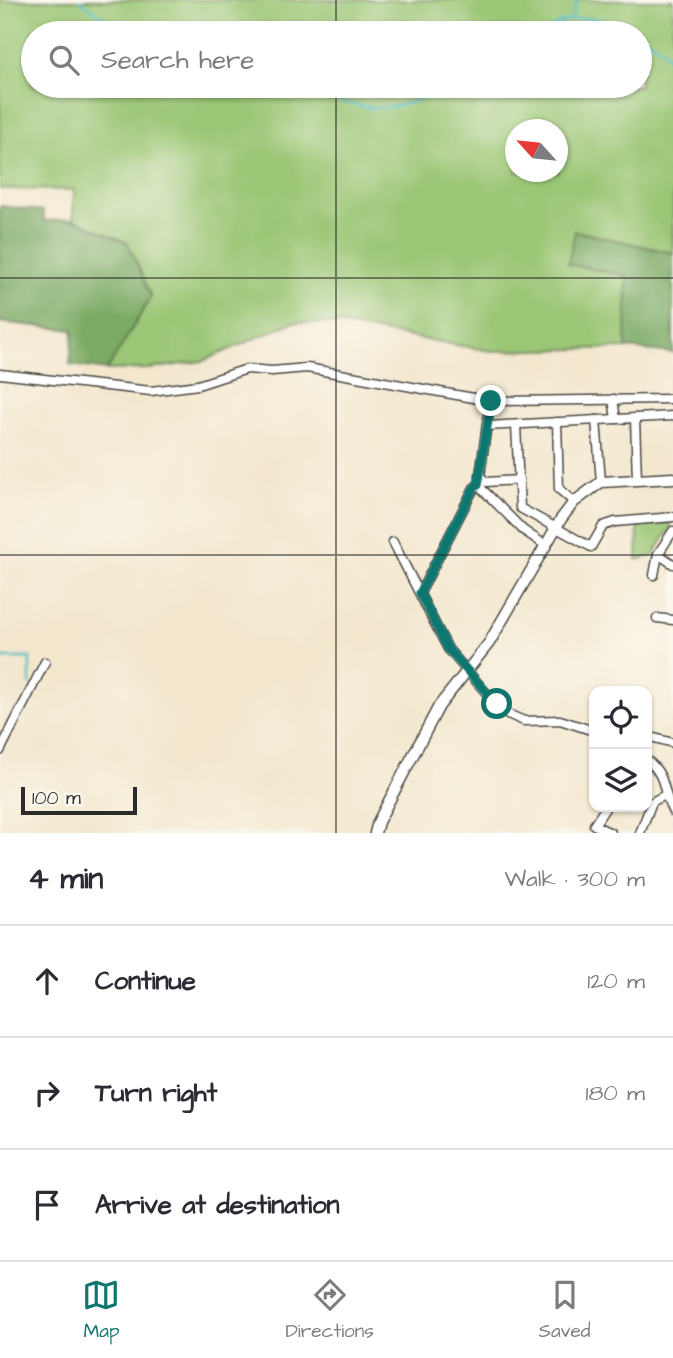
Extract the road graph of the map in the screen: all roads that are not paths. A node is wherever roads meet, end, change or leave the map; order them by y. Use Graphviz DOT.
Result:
graph roads {
  1 [pos="0,374"];
  2 [pos="613,399"];
  3 [pos="673,399"];
  4 [pos="491,401"];
  5 [pos="673,416"];
  6 [pos="635,418"];
  7 [pos="616,419"];
  8 [pos="596,420"];
  9 [pos="557,422"];
  10 [pos="516,425"];
  11 [pos="487,426"];
  12 [pos="673,478"];
  13 [pos="519,480"];
  14 [pos="637,480"];
  15 [pos="479,481"];
  16 [pos="601,482"];
  17 [pos="573,502"];
  18 [pos="673,517"];
  19 [pos="555,529"];
  20 [pos="673,531"];
  21 [pos="393,542"];
  22 [pos="545,545"];
  23 [pos="659,554"];
  24 [pos="673,564"];
  25 [pos="654,576"];
  26 [pos="420,593"];
  27 [pos="657,618"];
  28 [pos="673,620"];
  29 [pos="45,662"];
  30 [pos="466,672"];
  31 [pos="589,729"];
  32 [pos="652,738"];
  33 [pos="673,744"];
  34 [pos="0,751"];
  35 [pos="652,765"];
  36 [pos="665,795"];
  37 [pos="603,812"];
  38 [pos="673,812"];
  39 [pos="374,833"];
  40 [pos="611,833"];
  41 [pos="640,833"];
  1 -- 4 [label="street"];
  2 -- 3 [label="street"];
  2 -- 4 [label="street"];
  2 -- 7 [label="street"];
  4 -- 11 [label="street"];
  5 -- 6 [label="street"];
  6 -- 7 [label="street"];
  6 -- 14 [label="street"];
  7 -- 8 [label="street"];
  8 -- 9 [label="street"];
  8 -- 16 [label="street"];
  9 -- 10 [label="street"];
  9 -- 17 [label="street"];
  10 -- 11 [label="street"];
  10 -- 13 [label="street"];
  11 -- 15 [label="street"];
  12 -- 14 [label="street"];
  13 -- 15 [label="street"];
  13 -- 19 [label="street"];
  14 -- 16 [label="street"];
  15 -- 22 [label="street"];
  15 -- 26 [label="street"];
  16 -- 17 [label="street"];
  17 -- 19 [label="street"];
  18 -- 19 [label="street"];
  19 -- 22 [label="street"];
  20 -- 23 [label="street"];
  21 -- 26 [label="street"];
  22 -- 30 [label="street"];
  23 -- 24 [label="street"];
  23 -- 25 [label="street"];
  26 -- 30 [label="street"];
  27 -- 28 [label="street"];
  29 -- 34 [label="street"];
  30 -- 31 [label="street"];
  30 -- 39 [label="street"];
  32 -- 33 [label="street"];
  35 -- 36 [label="street"];
  36 -- 38 [label="street"];
  36 -- 41 [label="street"];
  37 -- 40 [label="street"];
}
